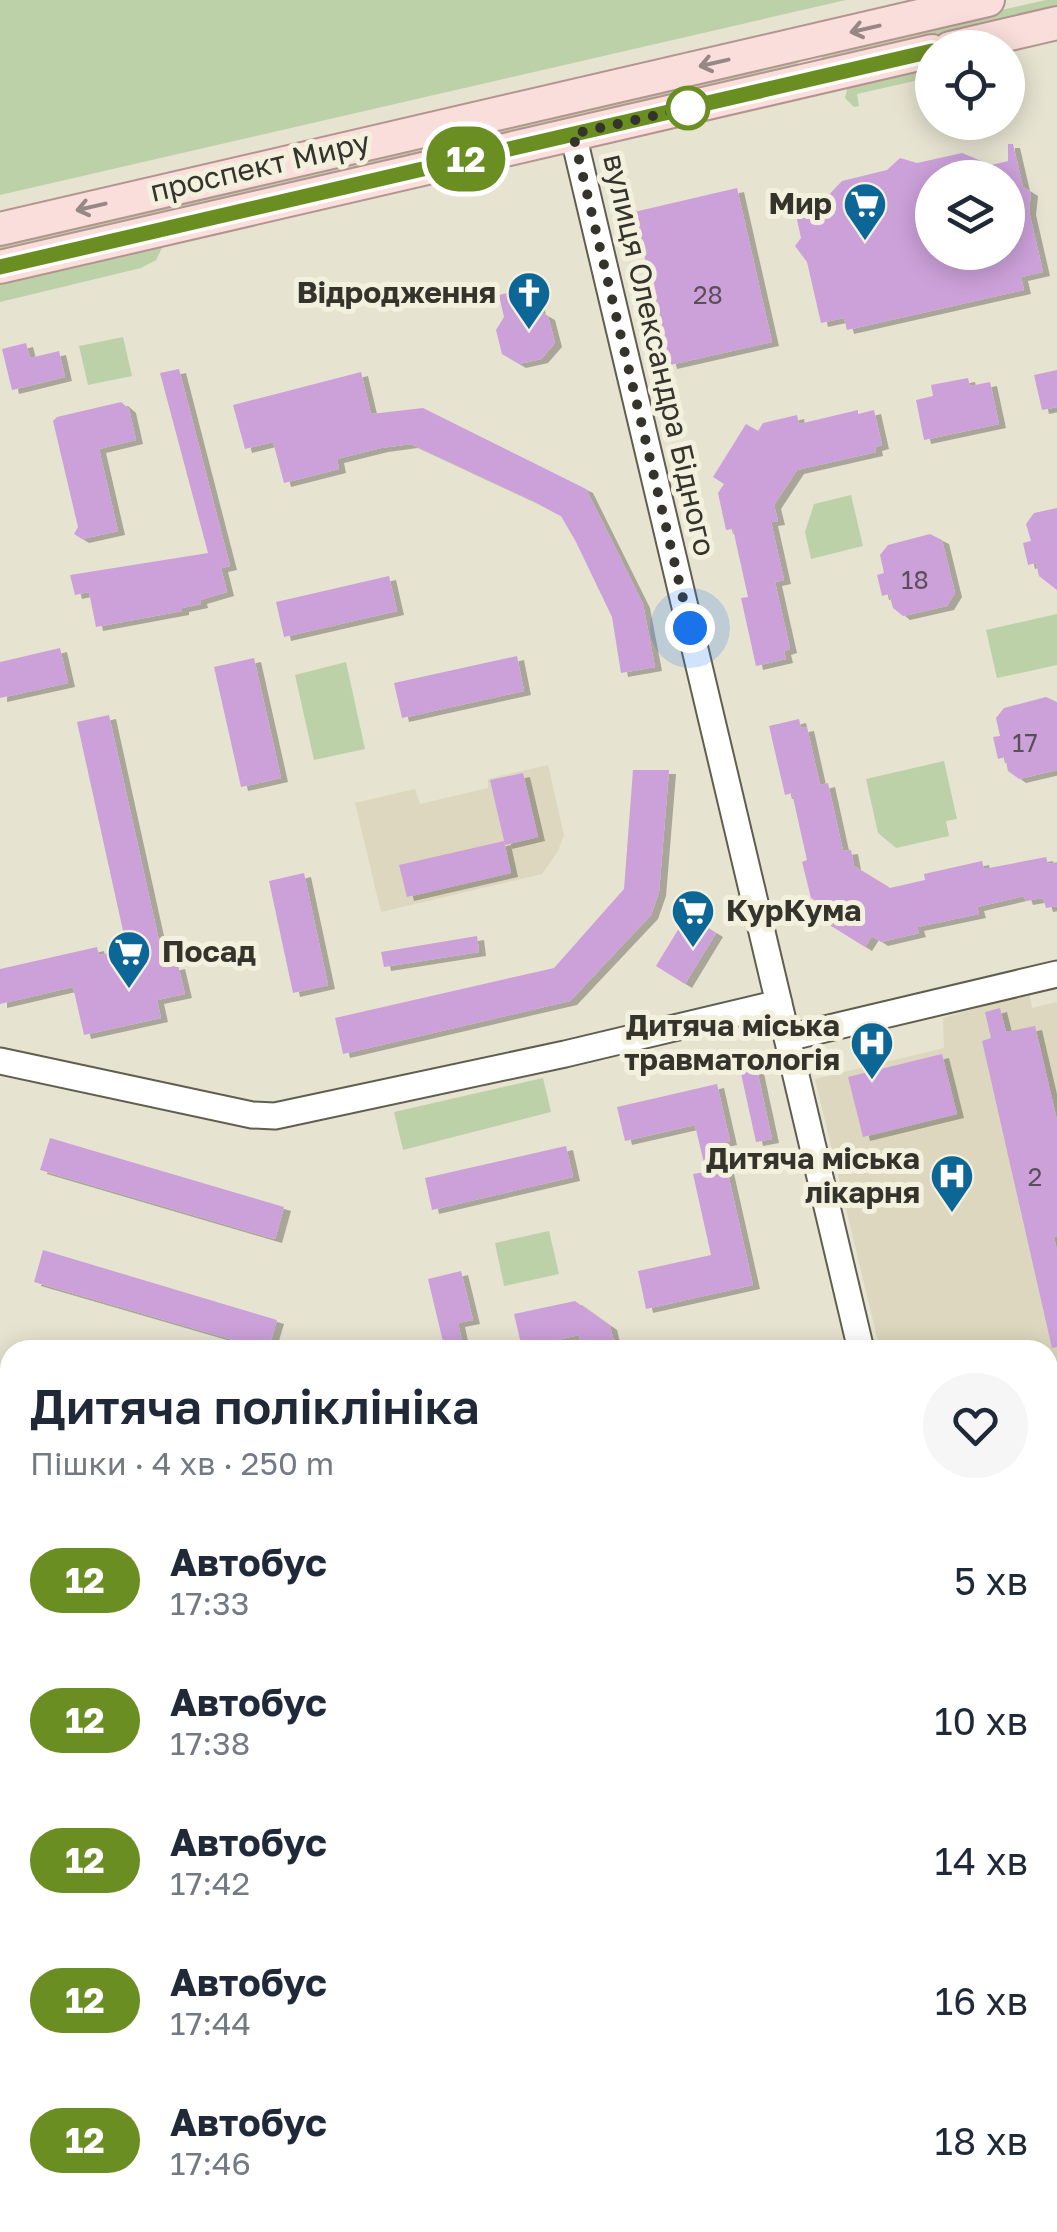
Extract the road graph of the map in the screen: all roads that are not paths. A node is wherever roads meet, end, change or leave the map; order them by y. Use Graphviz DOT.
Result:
graph roads {
  1 [pos="988,0"];
  2 [pos="1057,23"];
  3 [pos="1025,30"];
  4 [pos="809,42"];
  5 [pos="915,56"];
  6 [pos="817,78"];
  7 [pos="573,134"];
  8 [pos="0,229"];
  9 [pos="0,267"];
  10 [pos="1057,974"];
  11 [pos="779,1003"];
  12 [pos="787,1038"];
  13 [pos="0,1061"];
  14 [pos="859,1340"];
  1 -- 4 [label="main road, проспект Миру, one-way"];
  2 -- 3 [label="main road"];
  4 -- 6 [label="main road"];
  4 -- 8 [label="main road, проспект Миру, one-way"];
  5 -- 6 [label="main road, проспект Миру"];
  6 -- 7 [label="main road, проспект Миру"];
  7 -- 9 [label="main road, проспект Миру"];
  7 -- 11 [label="street, вулиця Олександра Бідного"];
  10 -- 12 [label="street"];
  11 -- 12 [label="street, вулиця Олександра Бідного"];
  11 -- 13 [label="street"];
  12 -- 14 [label="street, вулиця Олександра Бідного"];
}
